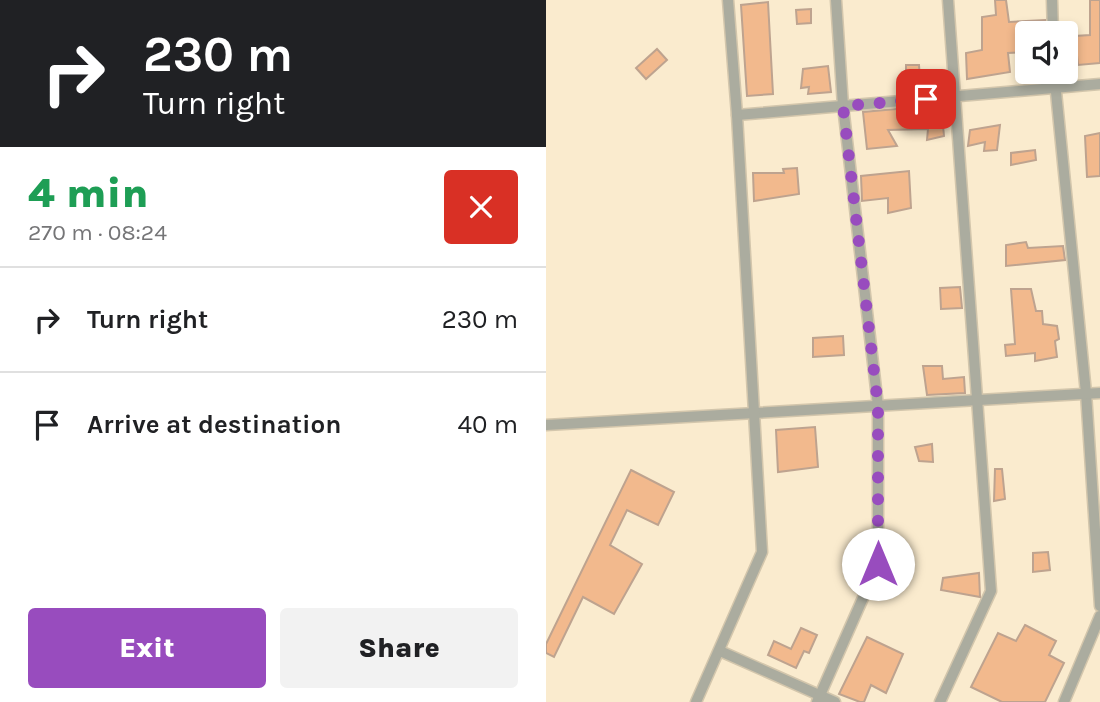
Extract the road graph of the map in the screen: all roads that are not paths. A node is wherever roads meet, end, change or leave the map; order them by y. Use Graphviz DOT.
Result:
graph roads {
  1 [pos="727,0"];
  2 [pos="836,0"];
  3 [pos="948,0"];
  4 [pos="1052,0"];
  5 [pos="1053,21"];
  6 [pos="1055,84"];
  7 [pos="1100,84"];
  8 [pos="1055,88"];
  9 [pos="953,96"];
  10 [pos="843,106"];
  11 [pos="737,115"];
  12 [pos="1086,393"];
  13 [pos="1100,393"];
  14 [pos="975,400"];
  15 [pos="878,406"];
  16 [pos="754,414"];
  17 [pos="546,425"];
  18 [pos="1100,606"];
  19 [pos="1100,616"];
  20 [pos="720,651"];
  21 [pos="819,699"];
  22 [pos="696,702"];
  23 [pos="835,702"];
  24 [pos="940,702"];
  25 [pos="1064,702"];
  1 -- 11 [label="street"];
  2 -- 10 [label="street"];
  3 -- 9 [label="street"];
  4 -- 5 [label="street"];
  6 -- 8 [label="street"];
  7 -- 8 [label="street"];
  8 -- 9 [label="street"];
  8 -- 12 [label="street"];
  9 -- 10 [label="street"];
  9 -- 14 [label="street"];
  10 -- 11 [label="street"];
  10 -- 15 [label="street"];
  11 -- 16 [label="street"];
  12 -- 13 [label="street"];
  12 -- 14 [label="street"];
  12 -- 18 [label="street"];
  14 -- 15 [label="street"];
  14 -- 24 [label="street"];
  15 -- 16 [label="street"];
  15 -- 21 [label="street"];
  16 -- 17 [label="street"];
  16 -- 20 [label="street"];
  19 -- 25 [label="street"];
  20 -- 21 [label="street"];
  20 -- 22 [label="street"];
  21 -- 23 [label="street"];
}
